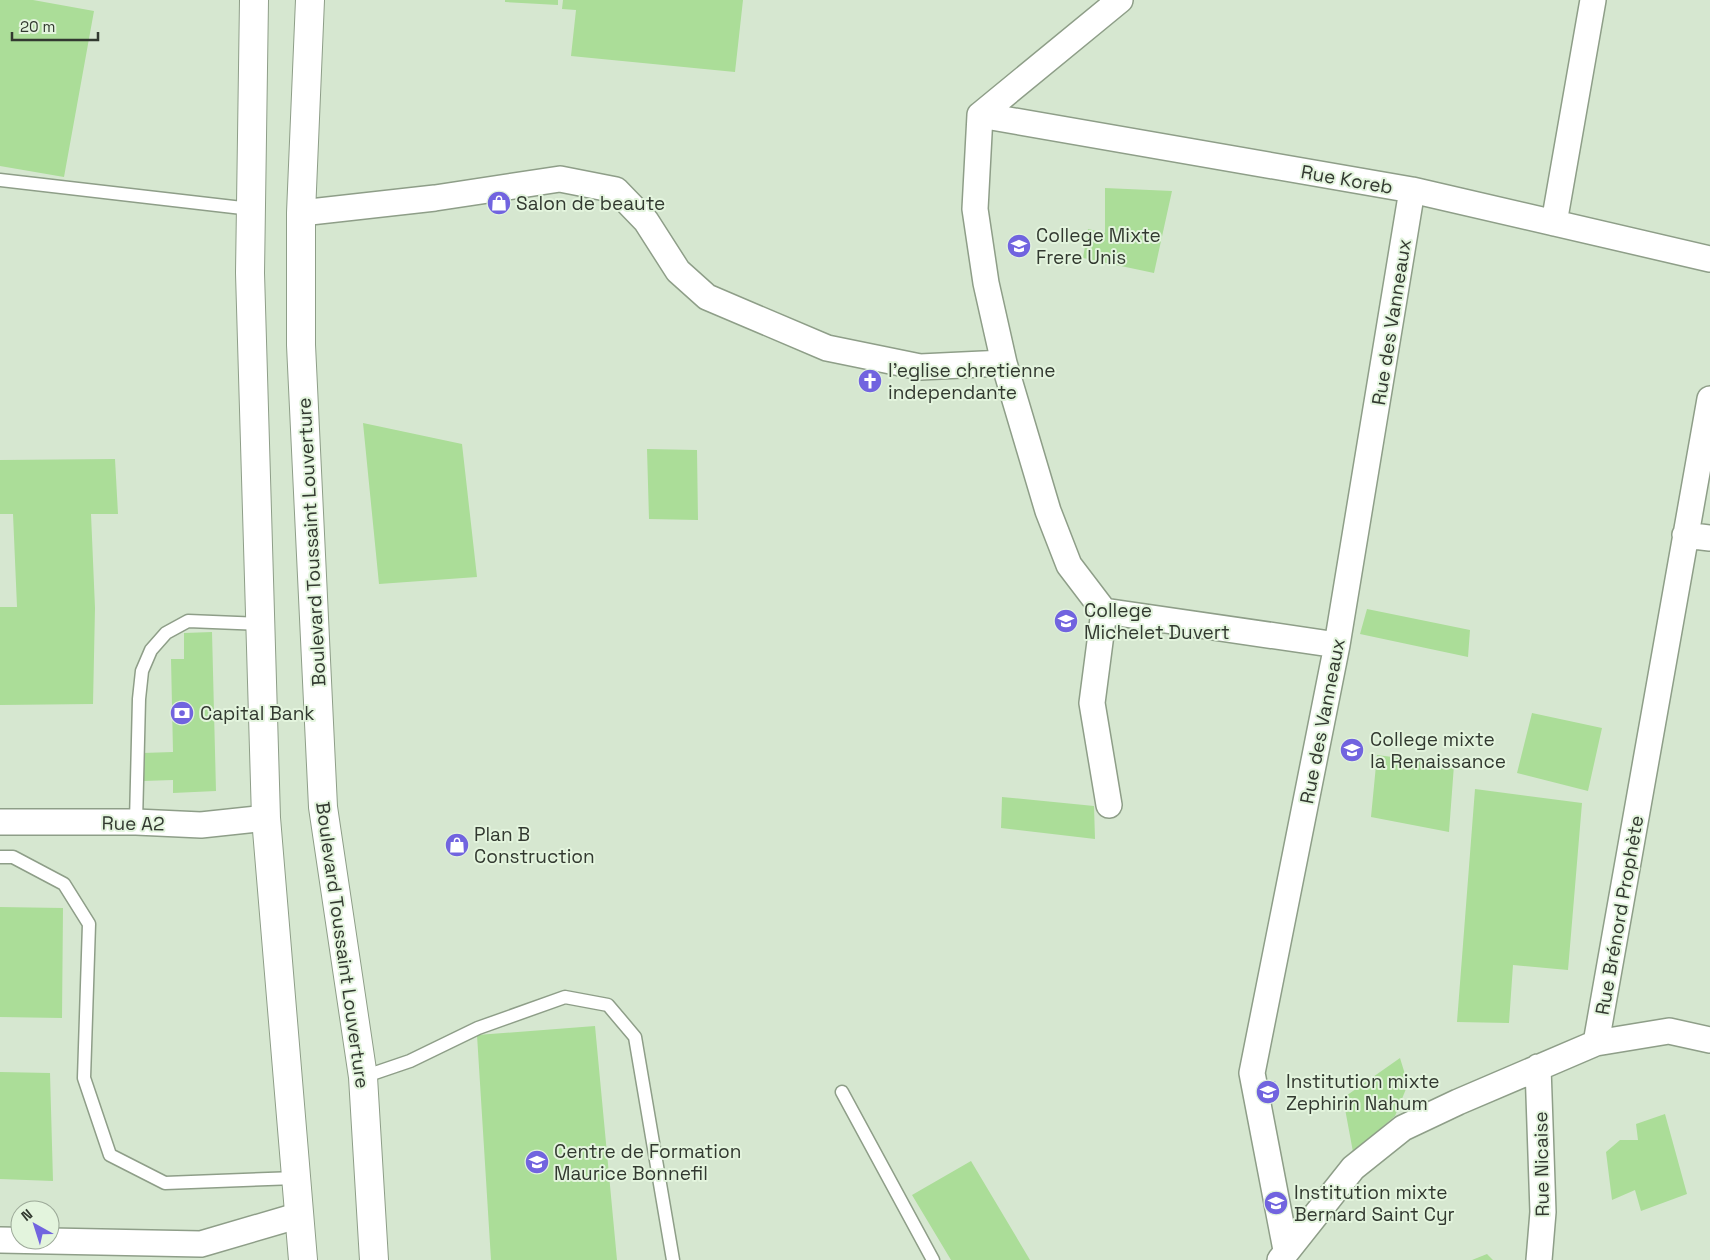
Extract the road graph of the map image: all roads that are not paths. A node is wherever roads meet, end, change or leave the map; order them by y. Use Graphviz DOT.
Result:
graph roads {
  1 [pos="254,0"];
  2 [pos="310,0"];
  3 [pos="1120,0"];
  4 [pos="1593,0"];
  5 [pos="980,115"];
  6 [pos="0,180"];
  7 [pos="1412,190"];
  8 [pos="251,209"];
  9 [pos="301,213"];
  10 [pos="1554,222"];
  11 [pos="1710,259"];
  12 [pos="1004,363"];
  13 [pos="1710,399"];
  14 [pos="1685,535"];
  15 [pos="1710,538"];
  16 [pos="1104,611"];
  17 [pos="260,624"];
  18 [pos="1337,645"];
  19 [pos="1108,805"];
  20 [pos="266,818"];
  21 [pos="0,822"];
  22 [pos="136,822"];
  23 [pos="0,857"];
  24 [pos="1710,1040"];
  25 [pos="1596,1043"];
  26 [pos="1538,1067"];
  27 [pos="363,1077"];
  28 [pos="842,1092"];
  29 [pos="296,1178"];
  30 [pos="300,1215"];
  31 [pos="0,1240"];
  32 [pos="1283,1255"];
  33 [pos="304,1260"];
  34 [pos="374,1260"];
  35 [pos="673,1260"];
  36 [pos="933,1260"];
  37 [pos="1539,1260"];
  1 -- 8 [label="main road"];
  2 -- 9 [label="main road, Boulevard Toussaint Louverture"];
  3 -- 5 [label="street"];
  4 -- 10 [label="street"];
  5 -- 7 [label="street, Rue Koreb"];
  5 -- 12 [label="street"];
  6 -- 8 [label="lane"];
  7 -- 10 [label="street, Rue Koreb"];
  7 -- 18 [label="street, Rue des Vanneaux"];
  8 -- 17 [label="main road"];
  9 -- 12 [label="street"];
  9 -- 27 [label="main road, Boulevard Toussaint Louverture"];
  10 -- 11 [label="street, Rue Koreb"];
  12 -- 16 [label="street"];
  13 -- 14 [label="street, Rue Brénord Prophète"];
  14 -- 15 [label="street"];
  14 -- 25 [label="street, Rue Brénord Prophète"];
  16 -- 18 [label="street"];
  16 -- 19 [label="street"];
  17 -- 20 [label="main road"];
  17 -- 22 [label="lane"];
  18 -- 32 [label="street, Rue des Vanneaux"];
  20 -- 22 [label="street, Rue A2"];
  20 -- 29 [label="main road"];
  21 -- 22 [label="street, Rue A2"];
  23 -- 29 [label="lane"];
  24 -- 25 [label="street"];
  25 -- 26 [label="street"];
  26 -- 32 [label="street"];
  26 -- 37 [label="street, Rue Nicaise"];
  27 -- 34 [label="main road, Boulevard Toussaint Louverture"];
  27 -- 35 [label="lane"];
  28 -- 36 [label="lane"];
  29 -- 30 [label="main road"];
  30 -- 31 [label="street"];
  30 -- 33 [label="main road"];
}
